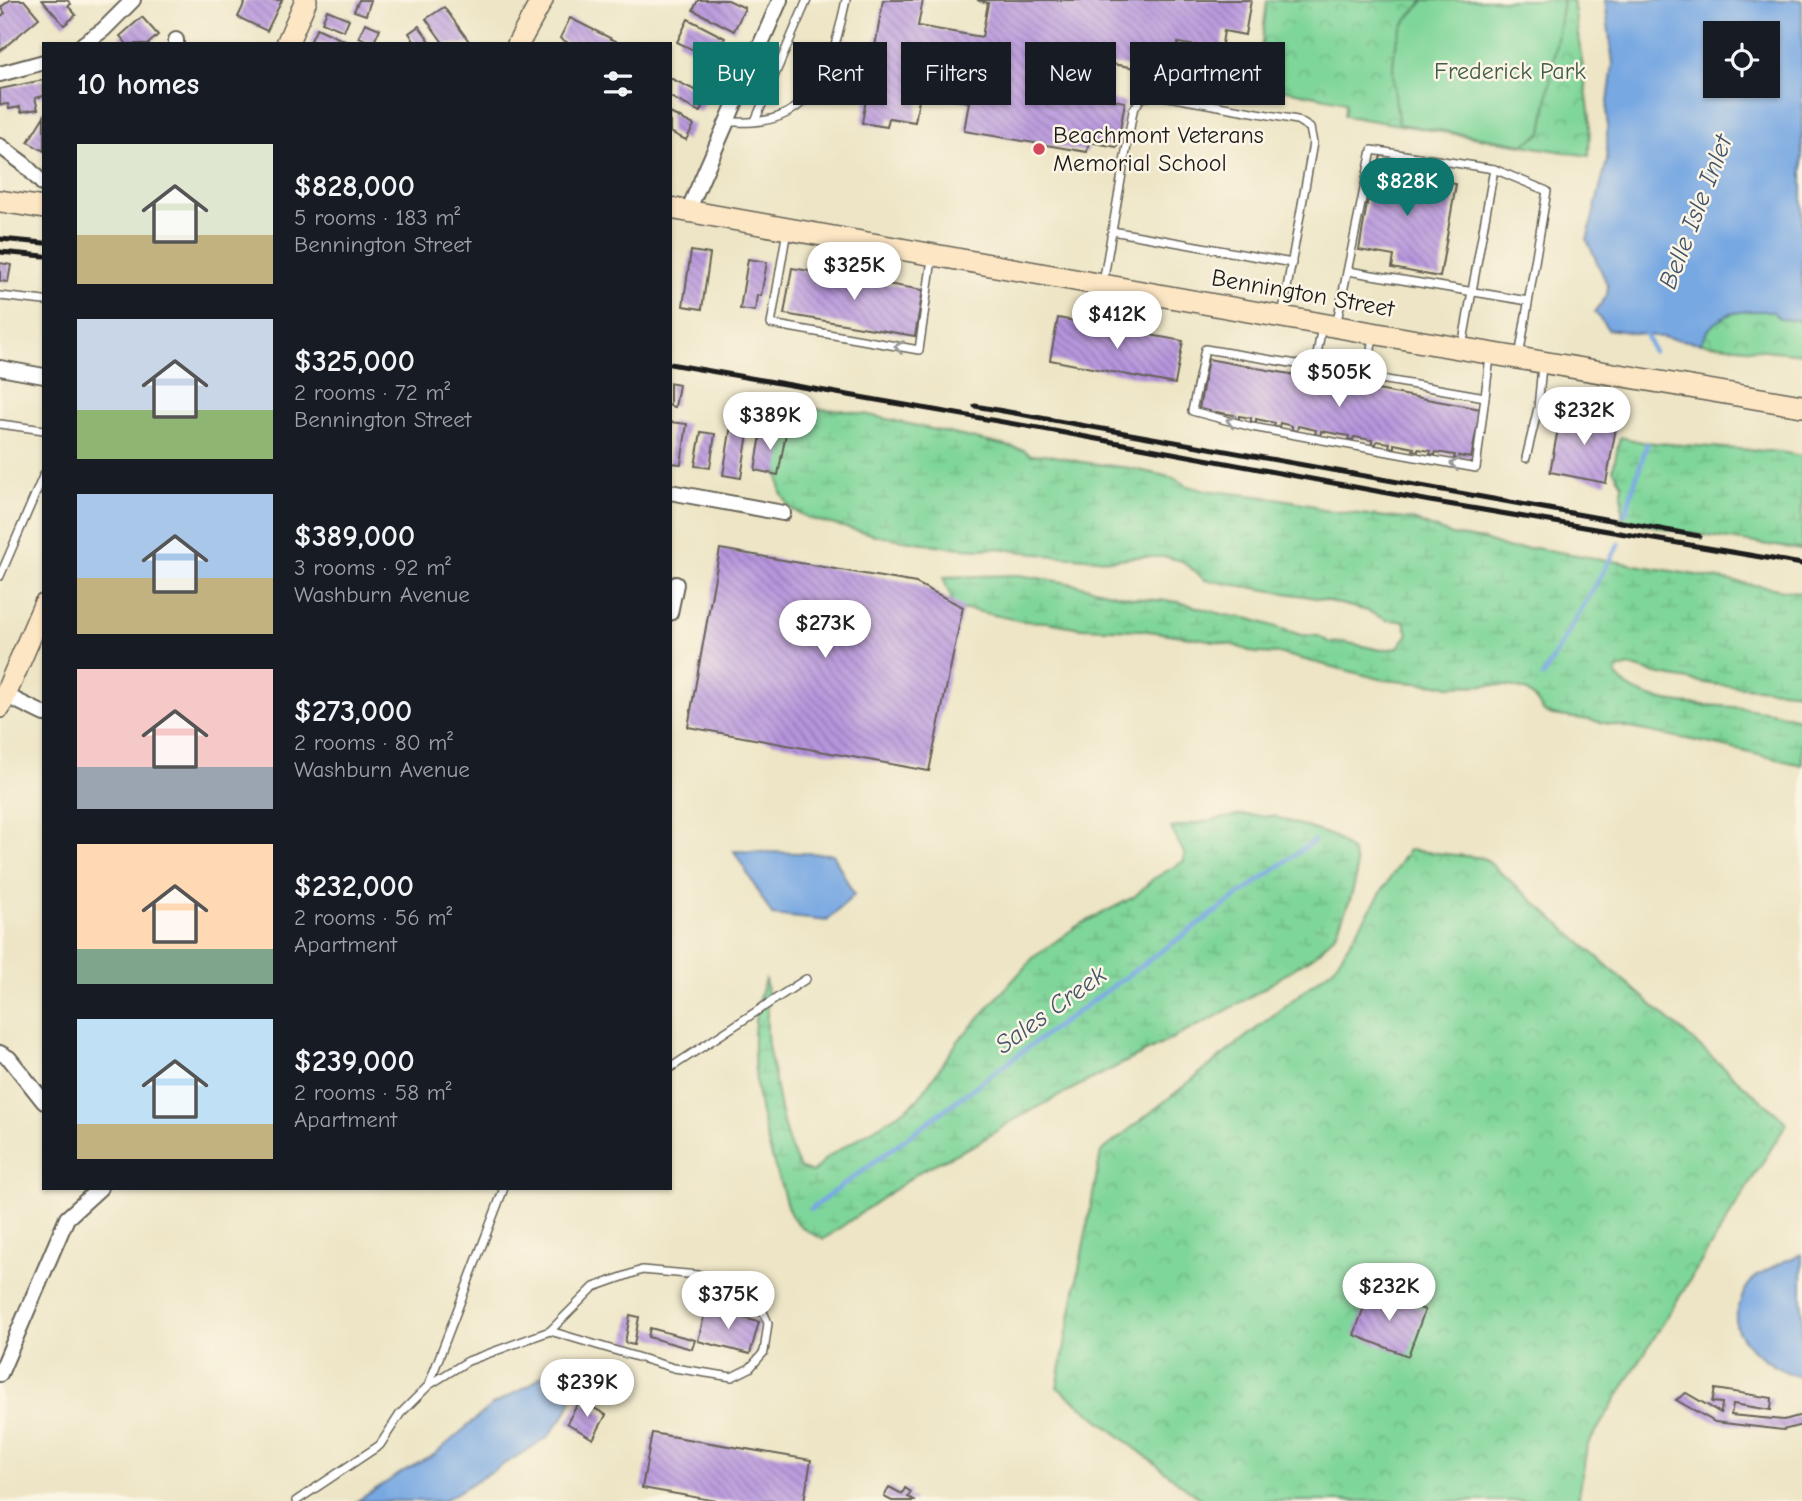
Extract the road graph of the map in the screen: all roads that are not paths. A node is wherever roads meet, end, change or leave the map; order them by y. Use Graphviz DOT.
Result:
graph roads {
  1 [pos="133,0"];
  2 [pos="306,0"];
  3 [pos="542,0"];
  4 [pos="780,0"];
  5 [pos="807,0"];
  6 [pos="846,0"];
  7 [pos="86,42"];
  8 [pos="288,42"];
  9 [pos="519,42"];
  10 [pos="42,63"];
  11 [pos="0,74"];
  12 [pos="727,121"];
  13 [pos="755,121"];
  14 [pos="0,146"];
  15 [pos="1494,169"];
  16 [pos="42,183"];
  17 [pos="0,201"];
  18 [pos="42,208"];
  19 [pos="679,209"];
  20 [pos="787,229"];
  21 [pos="1112,231"];
  22 [pos="932,254"];
  23 [pos="1292,263"];
  24 [pos="1348,271"];
  25 [pos="1103,284"];
  26 [pos="1472,292"];
  27 [pos="0,296"];
  28 [pos="42,301"];
  29 [pos="1528,301"];
  30 [pos="1282,316"];
  31 [pos="1329,325"];
  32 [pos="1373,333"];
  33 [pos="1462,348"];
  34 [pos="1491,353"];
  35 [pos="1519,358"];
  36 [pos="1542,362"];
  37 [pos="0,368"];
  38 [pos="42,376"];
  39 [pos="1485,397"];
  40 [pos="1802,406"];
  41 [pos="0,424"];
  42 [pos="42,430"];
  43 [pos="1526,458"];
  44 [pos="42,479"];
  45 [pos="672,492"];
  46 [pos="783,513"];
  47 [pos="0,576"];
  48 [pos="676,584"];
  49 [pos="672,603"];
  50 [pos="42,609"];
  51 [pos="2,698"];
  52 [pos="42,713"];
  53 [pos="806,979"];
  54 [pos="0,1052"];
  55 [pos="672,1067"];
  56 [pos="42,1099"];
  57 [pos="98,1190"];
  58 [pos="504,1190"];
  59 [pos="550,1331"];
  60 [pos="0,1374"];
  61 [pos="429,1385"];
  62 [pos="296,1501"];
  1 -- 7 [label="street"];
  2 -- 8 [label="main road"];
  3 -- 9 [label="main road"];
  4 -- 12 [label="street"];
  5 -- 13 [label="lane"];
  6 -- 13 [label="lane"];
  10 -- 11 [label="street"];
  12 -- 13 [label="lane"];
  12 -- 19 [label="street"];
  14 -- 16 [label="street"];
  15 -- 24 [label="lane"];
  15 -- 26 [label="lane"];
  15 -- 29 [label="lane"];
  17 -- 18 [label="main road"];
  19 -- 20 [label="main road, Bennington Street"];
  20 -- 22 [label="main road, Bennington Street"];
  22 -- 20 [label="lane, one-way"];
  21 -- 23 [label="lane"];
  21 -- 23 [label="lane"];
  21 -- 25 [label="lane"];
  22 -- 25 [label="main road, Bennington Street"];
  23 -- 30 [label="lane"];
  24 -- 26 [label="lane"];
  24 -- 31 [label="lane"];
  25 -- 30 [label="main road, Bennington Street"];
  26 -- 29 [label="lane"];
  26 -- 33 [label="lane"];
  27 -- 28 [label="lane"];
  29 -- 35 [label="lane"];
  30 -- 31 [label="main road, Bennington Street"];
  31 -- 32 [label="main road, Bennington Street"];
  39 -- 31 [label="lane, one-way"];
  32 -- 33 [label="main road, Bennington Street"];
  32 -- 39 [label="lane"];
  33 -- 34 [label="main road, Bennington Street"];
  34 -- 35 [label="main road, Bennington Street"];
  34 -- 39 [label="lane"];
  35 -- 36 [label="main road, Bennington Street"];
  36 -- 40 [label="main road, Bennington Street"];
  36 -- 43 [label="lane"];
  37 -- 38 [label="street"];
  41 -- 42 [label="lane"];
  44 -- 47 [label="lane"];
  45 -- 46 [label="street"];
  48 -- 49 [label="street"];
  50 -- 51 [label="main road"];
  51 -- 52 [label="street"];
  53 -- 55 [label="lane"];
  54 -- 56 [label="street"];
  57 -- 60 [label="street"];
  58 -- 61 [label="lane"];
  59 -- 59 [label="lane"];
  59 -- 61 [label="lane"];
  61 -- 62 [label="lane"];
}
